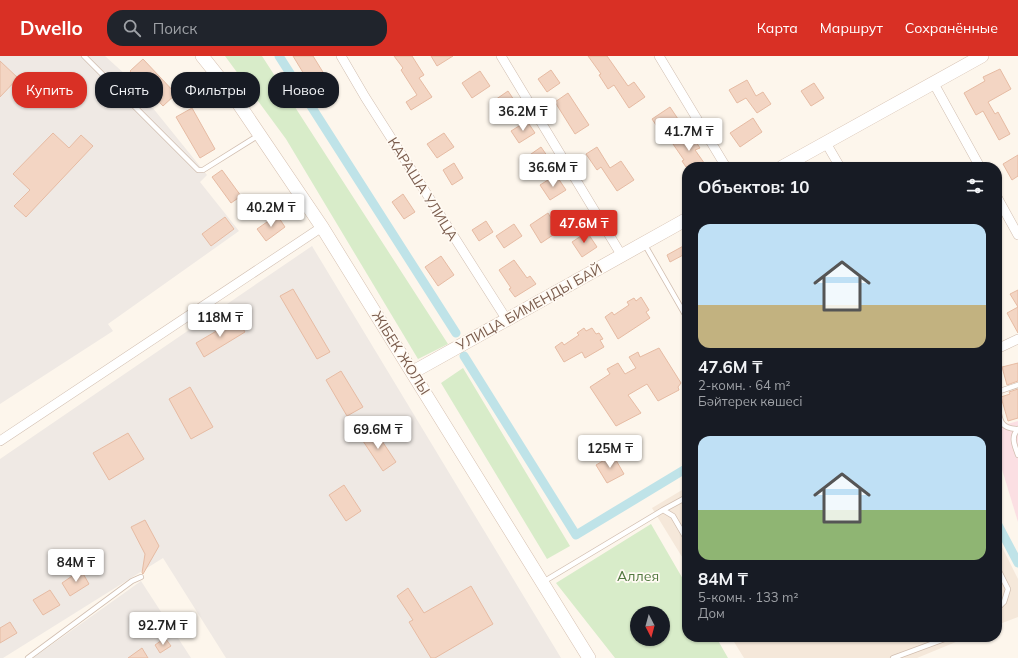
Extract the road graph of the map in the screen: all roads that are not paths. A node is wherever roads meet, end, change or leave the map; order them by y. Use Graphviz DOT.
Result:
graph roads {
  1 [pos="84,56"];
  2 [pos="202,56"];
  3 [pos="341,56"];
  4 [pos="501,56"];
  5 [pos="659,56"];
  6 [pos="982,56"];
  7 [pos="933,82"];
  8 [pos="260,135"];
  9 [pos="826,143"];
  10 [pos="723,162"];
  11 [pos="791,162"];
  12 [pos="837,162"];
  13 [pos="977,162"];
  14 [pos="1002,206"];
  15 [pos="682,222"];
  16 [pos="322,227"];
  17 [pos="1018,235"];
  18 [pos="644,244"];
  19 [pos="622,256"];
  20 [pos="682,309"];
  21 [pos="507,320"];
  22 [pos="1018,339"];
  23 [pos="1002,347"];
  24 [pos="412,372"];
  25 [pos="1018,385"];
  26 [pos="1002,390"];
  27 [pos="1002,424"];
  28 [pos="1017,429"];
  29 [pos="0,441"];
  30 [pos="1018,455"];
  31 [pos="682,501"];
  32 [pos="663,510"];
  33 [pos="682,531"];
  34 [pos="141,577"];
  35 [pos="1002,577"];
  36 [pos="543,582"];
  37 [pos="1002,604"];
  38 [pos="936,642"];
  39 [pos="28,658"];
  40 [pos="589,658"];
  41 [pos="893,658"];
  1 -- 8 [label="lane"];
  2 -- 8 [label="main road, ЖІБЕК ЖОЛЫ"];
  3 -- 21 [label="street, КАРАША УЛИЦА"];
  4 -- 19 [label="street"];
  5 -- 10 [label="street"];
  6 -- 7 [label="main road"];
  7 -- 9 [label="main road"];
  7 -- 13 [label="street"];
  8 -- 16 [label="main road, ЖІБЕК ЖОЛЫ"];
  9 -- 11 [label="main road"];
  9 -- 12 [label="street"];
  14 -- 17 [label="street"];
  15 -- 18 [label="main road, УЛИЦА БИМЕНДЫ БАЙ"];
  16 -- 24 [label="main road, ЖІБЕК ЖОЛЫ"];
  16 -- 29 [label="street"];
  18 -- 19 [label="main road, УЛИЦА БИМЕНДЫ БАЙ"];
  18 -- 20 [label="lane"];
  19 -- 21 [label="main road, УЛИЦА БИМЕНДЫ БАЙ"];
  21 -- 24 [label="main road, УЛИЦА БИМЕНДЫ БАЙ"];
  22 -- 23 [label="street"];
  24 -- 36 [label="main road, ЖІБЕК ЖОЛЫ"];
  25 -- 26 [label="lane"];
  27 -- 28 [label="lane"];
  28 -- 30 [label="lane"];
  31 -- 32 [label="lane"];
  32 -- 33 [label="lane"];
  32 -- 36 [label="lane"];
  34 -- 39 [label="lane"];
  35 -- 37 [label="lane"];
  36 -- 40 [label="main road, ЖІБЕК ЖОЛЫ"];
  38 -- 41 [label="lane"];
}
